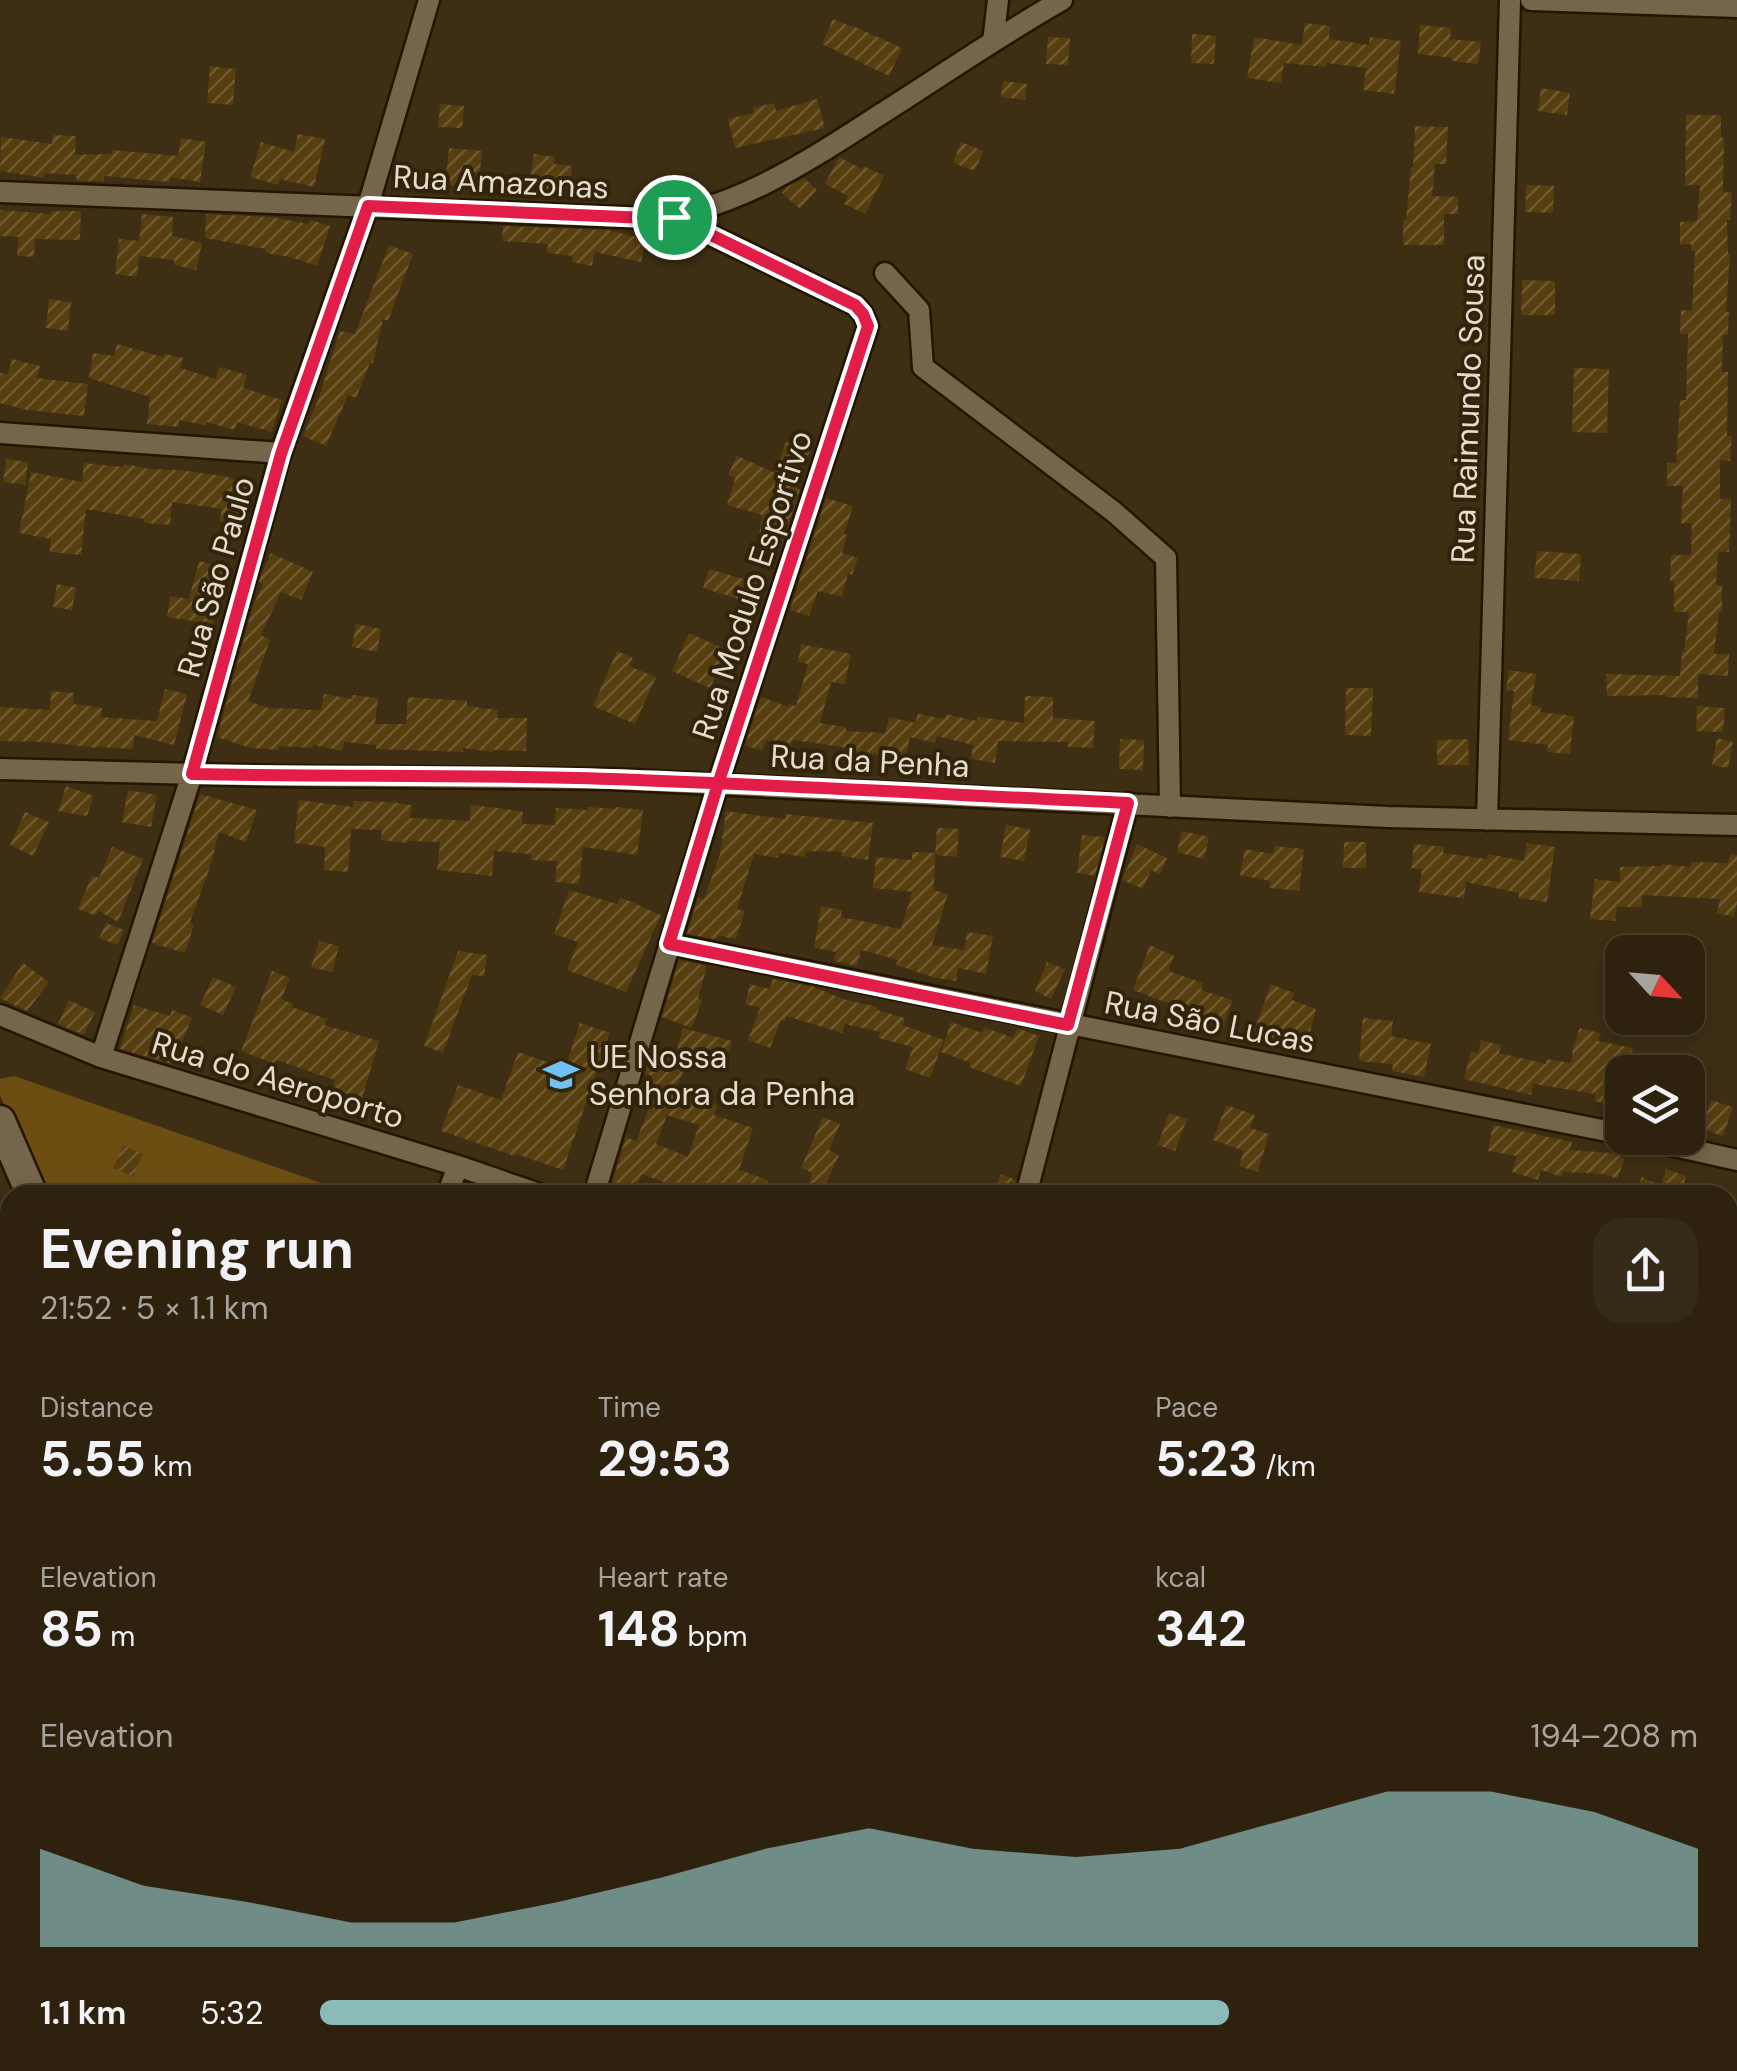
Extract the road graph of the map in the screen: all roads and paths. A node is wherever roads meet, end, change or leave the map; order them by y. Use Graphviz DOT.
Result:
graph roads {
  1 [pos="428,0"];
  2 [pos="998,0"];
  3 [pos="1062,0"];
  4 [pos="1510,0"];
  5 [pos="1532,0"];
  6 [pos="1737,7"];
  7 [pos="992,42"];
  8 [pos="0,192"];
  9 [pos="368,206"];
  10 [pos="674,217"];
  11 [pos="884,273"];
  12 [pos="0,433"];
  13 [pos="281,454"];
  14 [pos="0,769"];
  15 [pos="192,774"];
  16 [pos="718,784"];
  17 [pos="1128,803"];
  18 [pos="1170,807"];
  19 [pos="1487,820"];
  20 [pos="1737,826"];
  21 [pos="669,944"];
  22 [pos="0,1015"];
  23 [pos="1068,1025"];
  24 [pos="101,1057"];
  25 [pos="0,1121"];
  26 [pos="1605,1131"];
  27 [pos="1705,1153"];
  28 [pos="1737,1160"];
  29 [pos="458,1166"];
  30 [pos="28,1185"];
  31 [pos="451,1185"];
  32 [pos="513,1185"];
  33 [pos="597,1185"];
  34 [pos="1028,1185"];
  1 -- 9 [label="street, Rua São Paulo"];
  2 -- 7 [label="street"];
  3 -- 7 [label="street, Rua Amazonas"];
  4 -- 19 [label="street, Rua Raimundo Sousa"];
  5 -- 6 [label="street"];
  7 -- 10 [label="street, Rua Amazonas"];
  8 -- 9 [label="street, Rua Amazonas"];
  9 -- 10 [label="street, Rua Amazonas"];
  9 -- 13 [label="street, Rua São Paulo"];
  10 -- 16 [label="street, Rua Modulo Esportivo"];
  11 -- 18 [label="street"];
  12 -- 13 [label="street"];
  13 -- 15 [label="street, Rua São Paulo"];
  14 -- 15 [label="street, Rua da Penha"];
  15 -- 16 [label="street, Rua da Penha"];
  15 -- 24 [label="street, Rua São Paulo"];
  16 -- 17 [label="street, Rua da Penha"];
  16 -- 21 [label="street, Rua Modulo Esportivo"];
  17 -- 18 [label="street, Rua da Penha"];
  17 -- 23 [label="street"];
  18 -- 19 [label="street, Rua da Penha"];
  19 -- 20 [label="street, Rua da Penha"];
  21 -- 23 [label="street, Rua São Lucas"];
  21 -- 33 [label="street, Rua Modulo Esportivo"];
  22 -- 24 [label="street, Rua do Aeroporto"];
  23 -- 26 [label="street, Rua São Lucas"];
  23 -- 34 [label="street"];
  24 -- 29 [label="street, Rua do Aeroporto"];
  25 -- 30 [label="street"];
  27 -- 28 [label="street"];
  29 -- 31 [label="street"];
  29 -- 32 [label="street, Rua do Aeroporto"];
}
